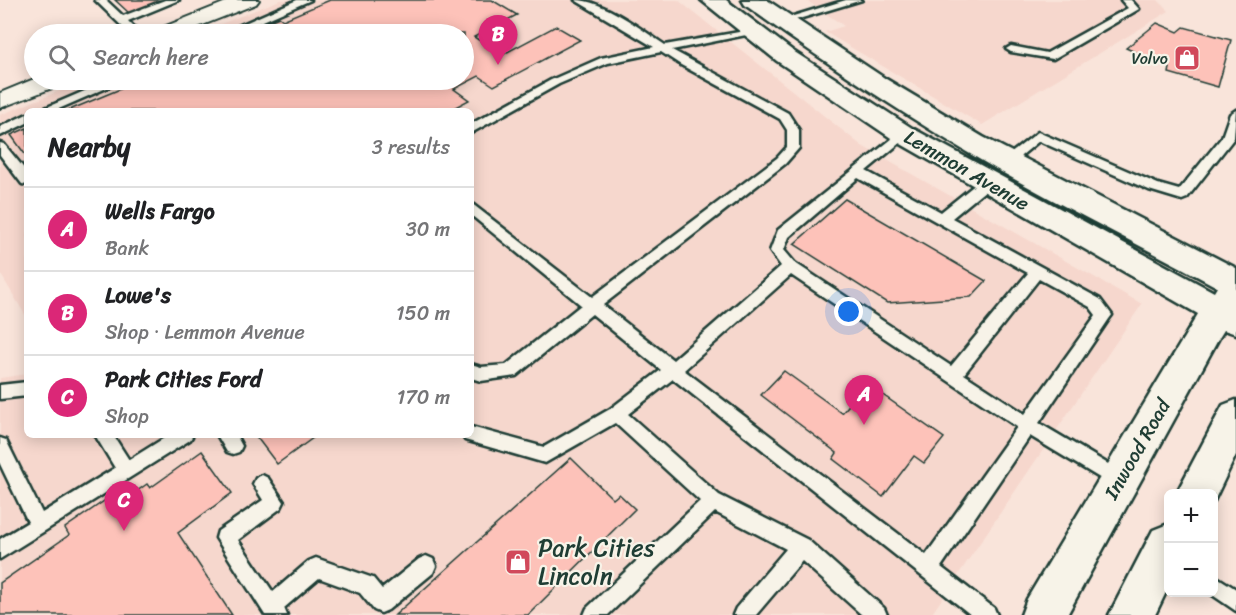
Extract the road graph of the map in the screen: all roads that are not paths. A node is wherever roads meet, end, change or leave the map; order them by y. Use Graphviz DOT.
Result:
graph roads {
  1 [pos="100,0"];
  2 [pos="174,0"];
  3 [pos="249,0"];
  4 [pos="306,0"];
  5 [pos="580,0"];
  6 [pos="712,0"];
  7 [pos="753,0"];
  8 [pos="856,0"];
  9 [pos="1126,0"];
  10 [pos="842,2"];
  11 [pos="121,20"];
  12 [pos="782,21"];
  13 [pos="125,24"];
  14 [pos="188,24"];
  15 [pos="249,24"];
  16 [pos="752,31"];
  17 [pos="662,48"];
  18 [pos="1011,49"];
  19 [pos="27,90"];
  20 [pos="94,90"];
  21 [pos="0,101"];
  22 [pos="51,108"];
  23 [pos="1236,114"];
  24 [pos="24,120"];
  25 [pos="474,127"];
  26 [pos="0,132"];
  27 [pos="903,134"];
  28 [pos="1232,140"];
  29 [pos="0,147"];
  30 [pos="857,172"];
  31 [pos="996,172"];
  32 [pos="24,177"];
  33 [pos="474,210"];
  34 [pos="942,219"];
  35 [pos="790,267"];
  36 [pos="1037,272"];
  37 [pos="1232,300"];
  38 [pos="592,305"];
  39 [pos="673,370"];
  40 [pos="474,373"];
  41 [pos="953,375"];
  42 [pos="24,389"];
  43 [pos="0,392"];
  44 [pos="616,414"];
  45 [pos="1236,417"];
  46 [pos="1029,426"];
  47 [pos="474,436"];
  48 [pos="106,438"];
  49 [pos="179,438"];
  50 [pos="0,446"];
  51 [pos="126,471"];
  52 [pos="1119,480"];
  53 [pos="262,484"];
  54 [pos="1199,489"];
  55 [pos="713,501"];
  56 [pos="39,526"];
  57 [pos="801,547"];
  58 [pos="0,550"];
  59 [pos="1164,556"];
  60 [pos="426,566"];
  61 [pos="928,569"];
  62 [pos="1218,588"];
  63 [pos="1236,601"];
  64 [pos="274,610"];
  65 [pos="594,615"];
  66 [pos="742,615"];
  67 [pos="877,615"];
  68 [pos="987,615"];
  69 [pos="1042,615"];
  70 [pos="1131,615"];
  1 -- 11 [label="lane"];
  2 -- 11 [label="lane"];
  3 -- 14 [label="street"];
  4 -- 15 [label="lane"];
  5 -- 17 [label="lane"];
  6 -- 16 [label="main road, Lemmon Avenue"];
  7 -- 12 [label="main road, Lemmon Avenue"];
  8 -- 10 [label="lane"];
  9 -- 18 [label="lane"];
  10 -- 12 [label="lane"];
  11 -- 13 [label="lane"];
  12 -- 16 [label="main road"];
  12 -- 31 [label="main road, Lemmon Avenue"];
  16 -- 17 [label="lane"];
  16 -- 27 [label="main road, Lemmon Avenue"];
  17 -- 25 [label="lane"];
  17 -- 38 [label="lane"];
  19 -- 21 [label="street"];
  20 -- 22 [label="lane"];
  23 -- 28 [label="lane"];
  24 -- 26 [label="lane"];
  27 -- 30 [label="lane"];
  27 -- 31 [label="main road, Lemmon Avenue"];
  28 -- 31 [label="lane"];
  29 -- 32 [label="lane"];
  30 -- 34 [label="lane"];
  30 -- 35 [label="lane"];
  31 -- 34 [label="lane"];
  31 -- 37 [label="main road, Lemmon Avenue"];
  33 -- 38 [label="lane"];
  34 -- 36 [label="lane"];
  35 -- 39 [label="lane"];
  35 -- 41 [label="lane"];
  36 -- 41 [label="lane"];
  36 -- 46 [label="lane"];
  37 -- 52 [label="main road, Inwood Road"];
  38 -- 39 [label="lane"];
  38 -- 40 [label="lane"];
  39 -- 44 [label="lane"];
  39 -- 61 [label="lane"];
  41 -- 46 [label="lane"];
  42 -- 43 [label="lane"];
  44 -- 47 [label="lane"];
  44 -- 55 [label="lane"];
  45 -- 54 [label="main road"];
  46 -- 52 [label="lane"];
  46 -- 61 [label="lane"];
  48 -- 51 [label="lane"];
  49 -- 51 [label="lane"];
  50 -- 56 [label="lane"];
  51 -- 56 [label="lane"];
  52 -- 69 [label="main road, Inwood Road"];
  53 -- 64 [label="lane"];
  55 -- 57 [label="lane"];
  55 -- 65 [label="lane"];
  56 -- 58 [label="lane"];
  57 -- 66 [label="lane"];
  57 -- 67 [label="lane"];
  59 -- 70 [label="main road"];
  60 -- 64 [label="lane"];
  61 -- 68 [label="lane"];
  62 -- 63 [label="lane"];
}
